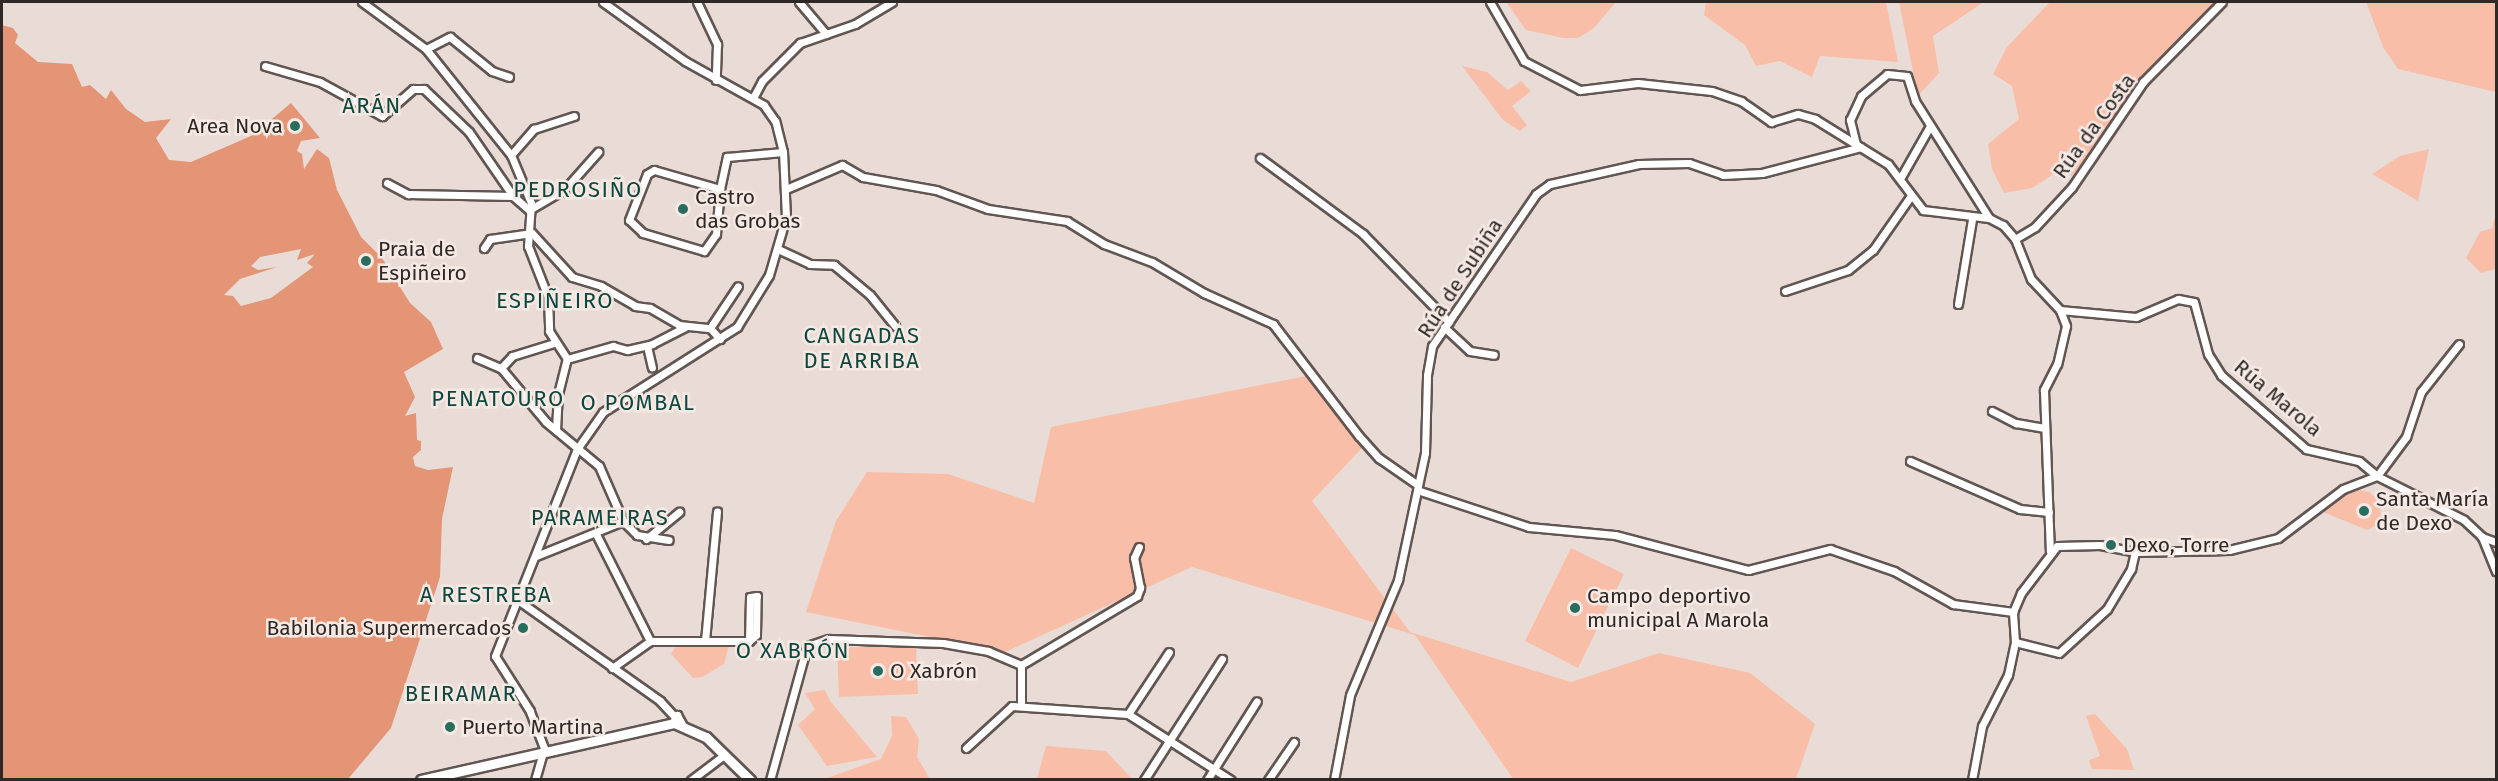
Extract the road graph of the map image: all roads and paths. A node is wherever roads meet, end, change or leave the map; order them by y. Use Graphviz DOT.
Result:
graph roads {
  1 [pos="362,2"];
  2 [pos="603,2"];
  3 [pos="697,2"];
  4 [pos="799,2"];
  5 [pos="892,2"];
  6 [pos="1490,2"];
  7 [pos="2222,2"];
  8 [pos="826,34"];
  9 [pos="426,49"];
  10 [pos="265,66"];
  11 [pos="509,77"];
  12 [pos="716,80"];
  13 [pos="753,98"];
  14 [pos="574,116"];
  15 [pos="1930,126"];
  16 [pos="1858,145"];
  17 [pos="783,152"];
  18 [pos="598,153"];
  19 [pos="511,154"];
  20 [pos="1260,159"];
  21 [pos="1901,177"];
  22 [pos="387,183"];
  23 [pos="720,189"];
  24 [pos="786,189"];
  25 [pos="513,196"];
  26 [pos="1910,197"];
  27 [pos="529,210"];
  28 [pos="1989,218"];
  29 [pos="1972,219"];
  30 [pos="532,233"];
  31 [pos="2014,239"];
  32 [pos="484,248"];
  33 [pos="780,250"];
  34 [pos="738,286"];
  35 [pos="1785,291"];
  36 [pos="1958,304"];
  37 [pos="2060,310"];
  38 [pos="1446,325"];
  39 [pos="686,326"];
  40 [pos="895,326"];
  41 [pos="710,328"];
  42 [pos="720,339"];
  43 [pos="554,343"];
  44 [pos="2459,344"];
  45 [pos="647,346"];
  46 [pos="1494,355"];
  47 [pos="477,358"];
  48 [pos="567,359"];
  49 [pos="652,367"];
  50 [pos="501,368"];
  51 [pos="1992,411"];
  52 [pos="2045,428"];
  53 [pos="556,430"];
  54 [pos="576,449"];
  55 [pos="1910,461"];
  56 [pos="2377,476"];
  57 [pos="1418,488"];
  58 [pos="717,512"];
  59 [pos="2049,512"];
  60 [pos="679,513"];
  61 [pos="623,521"];
  62 [pos="596,534"];
  63 [pos="2482,537"];
  64 [pos="646,539"];
  65 [pos="669,540"];
  66 [pos="2496,542"];
  67 [pos="1139,547"];
  68 [pos="2050,551"];
  69 [pos="2135,552"];
  70 [pos="536,556"];
  71 [pos="2496,571"];
  72 [pos="519,601"];
  73 [pos="2013,612"];
  74 [pos="650,641"];
  75 [pos="705,641"];
  76 [pos="749,641"];
  77 [pos="2015,642"];
  78 [pos="1169,652"];
  79 [pos="1222,659"];
  80 [pos="1021,665"];
  81 [pos="612,668"];
  82 [pos="1257,701"];
  83 [pos="1021,705"];
  84 [pos="1128,714"];
  85 [pos="677,721"];
  86 [pos="1170,741"];
  87 [pos="1294,742"];
  88 [pos="966,748"];
  89 [pos="724,755"];
  90 [pos="541,756"];
  91 [pos="1214,769"];
  92 [pos="421,780"];
  93 [pos="535,780"];
  94 [pos="691,780"];
  95 [pos="750,780"];
  96 [pos="770,780"];
  97 [pos="1144,780"];
  98 [pos="1207,780"];
  99 [pos="1231,780"];
  100 [pos="1268,780"];
  101 [pos="1334,780"];
  102 [pos="1972,780"];
  1 -- 9 [label="street"];
  2 -- 12 [label="street"];
  3 -- 12 [label="street"];
  4 -- 8 [label="street"];
  5 -- 8 [label="street"];
  6 -- 16 [label="street"];
  7 -- 31 [label="street, Rúa da Costa"];
  8 -- 13 [label="street"];
  9 -- 11 [label="street"];
  9 -- 19 [label="street"];
  10 -- 25 [label="street"];
  12 -- 13 [label="street"];
  13 -- 17 [label="street"];
  14 -- 19 [label="street"];
  15 -- 16 [label="street"];
  15 -- 21 [label="street"];
  15 -- 28 [label="street"];
  16 -- 21 [label="street"];
  16 -- 38 [label="street, Rúa de Subiña"];
  17 -- 23 [label="street"];
  17 -- 24 [label="street"];
  18 -- 27 [label="street"];
  19 -- 27 [label="street"];
  20 -- 38 [label="street"];
  21 -- 26 [label="street"];
  22 -- 25 [label="street"];
  23 -- 23 [label="street"];
  24 -- 33 [label="street"];
  24 -- 57 [label="street"];
  25 -- 27 [label="street"];
  26 -- 29 [label="street"];
  26 -- 35 [label="street"];
  27 -- 30 [label="street"];
  28 -- 29 [label="street"];
  28 -- 31 [label="street"];
  29 -- 36 [label="street"];
  30 -- 32 [label="street"];
  30 -- 39 [label="street"];
  30 -- 43 [label="street"];
  31 -- 37 [label="street"];
  33 -- 40 [label="street"];
  33 -- 42 [label="street"];
  34 -- 41 [label="street"];
  37 -- 52 [label="street"];
  37 -- 56 [label="street, Rúa Marola"];
  38 -- 46 [label="street"];
  38 -- 57 [label="street, Rúa de Subiña"];
  39 -- 41 [label="street"];
  39 -- 45 [label="street"];
  41 -- 42 [label="street"];
  42 -- 54 [label="street"];
  43 -- 48 [label="street"];
  43 -- 50 [label="street"];
  44 -- 56 [label="street"];
  45 -- 48 [label="street"];
  45 -- 49 [label="street"];
  47 -- 50 [label="street"];
  48 -- 53 [label="street"];
  50 -- 53 [label="street"];
  51 -- 52 [label="street"];
  52 -- 59 [label="street"];
  53 -- 54 [label="street"];
  54 -- 61 [label="street"];
  54 -- 70 [label="street"];
  55 -- 59 [label="street"];
  56 -- 63 [label="street"];
  56 -- 69 [label="street"];
  57 -- 73 [label="street"];
  57 -- 101 [label="street, Rúa de Subiña"];
  58 -- 75 [label="street"];
  59 -- 68 [label="street"];
  60 -- 64 [label="street"];
  61 -- 62 [label="street"];
  61 -- 64 [label="street"];
  62 -- 70 [label="street"];
  62 -- 74 [label="street"];
  63 -- 66 [label="street"];
  63 -- 71 [label="street"];
  64 -- 65 [label="street"];
  67 -- 80 [label="street"];
  68 -- 69 [label="street"];
  68 -- 73 [label="street"];
  69 -- 77 [label="street"];
  70 -- 72 [label="street"];
  72 -- 81 [label="street"];
  72 -- 90 [label="street"];
  73 -- 77 [label="street"];
  74 -- 75 [label="street"];
  74 -- 81 [label="street"];
  75 -- 76 [label="street"];
  76 -- 76 [label="street"];
  77 -- 102 [label="street"];
  78 -- 84 [label="street"];
  79 -- 86 [label="street"];
  80 -- 83 [label="street"];
  80 -- 96 [label="street"];
  81 -- 85 [label="street"];
  82 -- 91 [label="street"];
  83 -- 84 [label="street"];
  83 -- 88 [label="street"];
  84 -- 86 [label="street"];
  85 -- 89 [label="main road"];
  85 -- 90 [label="main road"];
  86 -- 91 [label="street"];
  86 -- 97 [label="street"];
  87 -- 100 [label="street"];
  89 -- 94 [label="street"];
  89 -- 95 [label="main road"];
  90 -- 92 [label="main road"];
  90 -- 93 [label="street"];
  91 -- 98 [label="street"];
  91 -- 99 [label="street"];
}
